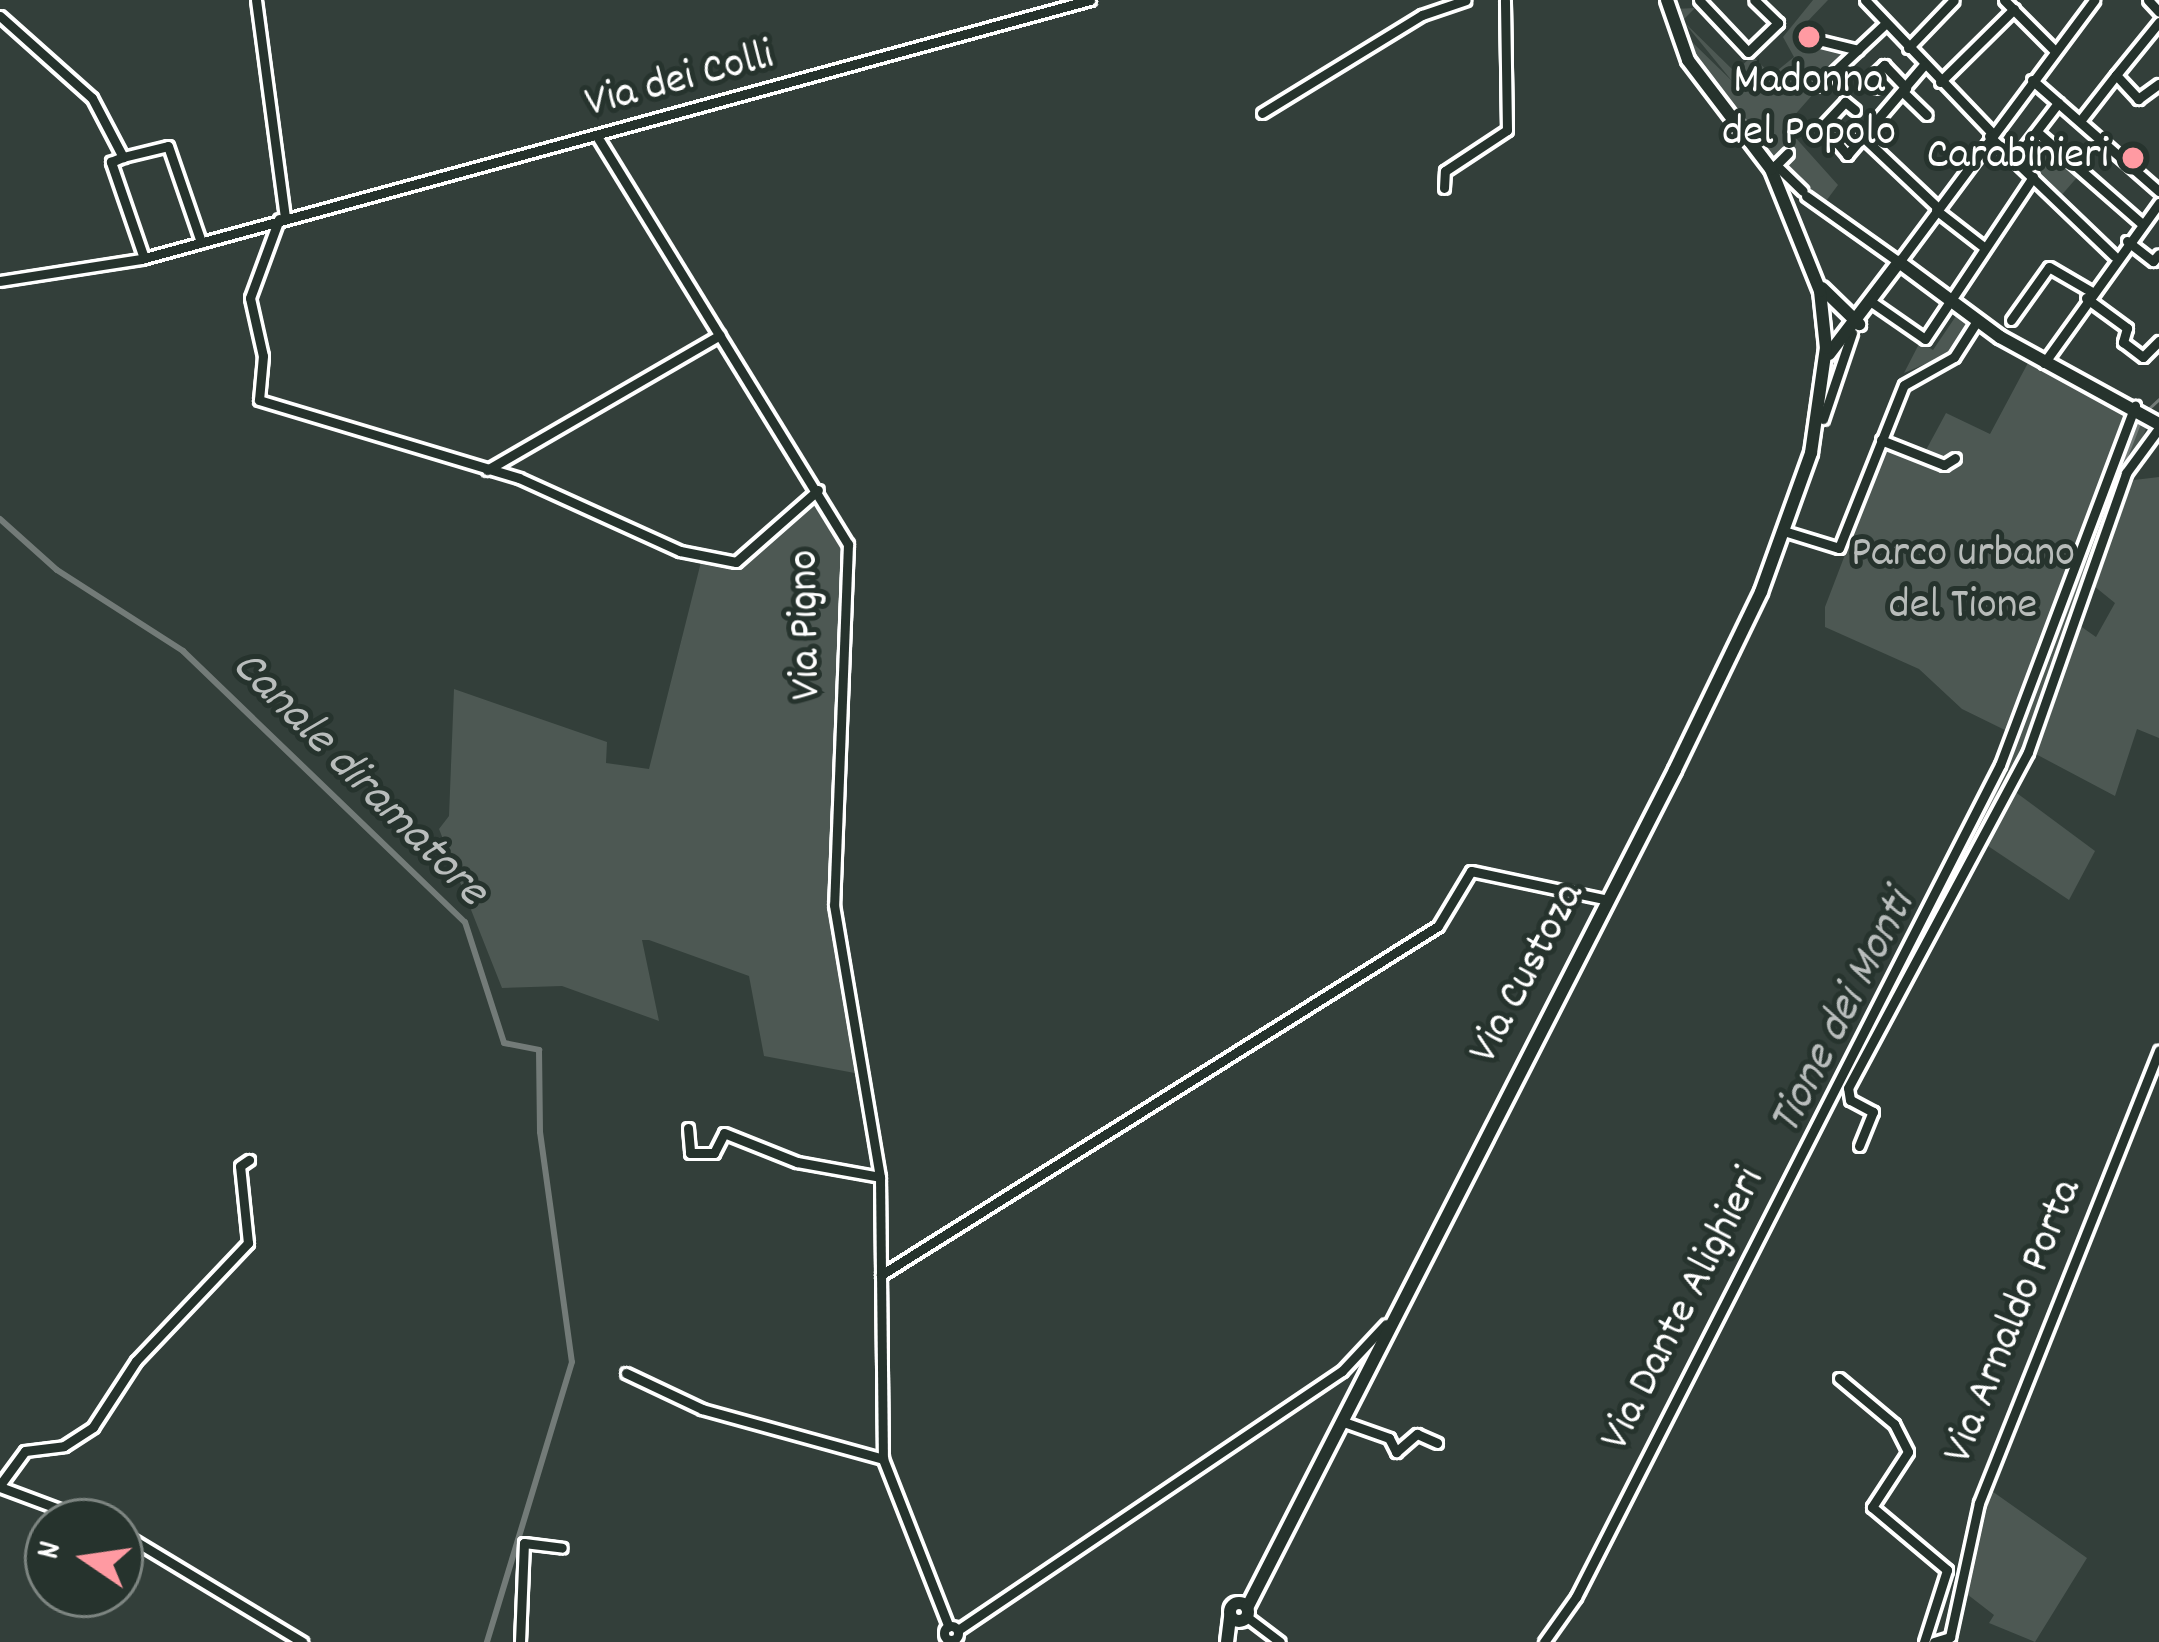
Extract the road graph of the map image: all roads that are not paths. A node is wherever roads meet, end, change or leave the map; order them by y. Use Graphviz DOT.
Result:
graph roads {
  1 [pos="256,0"];
  2 [pos="1090,0"];
  3 [pos="1466,0"];
  4 [pos="1505,0"];
  5 [pos="1667,0"];
  6 [pos="1699,0"];
  7 [pos="1754,0"];
  8 [pos="1865,0"];
  9 [pos="1954,0"];
  10 [pos="2005,0"];
  11 [pos="2076,0"];
  12 [pos="2148,0"];
  13 [pos="2091,5"];
  14 [pos="2014,10"];
  15 [pos="2159,12"];
  16 [pos="0,16"];
  17 [pos="2159,22"];
  18 [pos="1886,23"];
  19 [pos="1822,41"];
  20 [pos="1908,48"];
  21 [pos="1858,50"];
  22 [pos="2054,50"];
  23 [pos="1924,65"];
  24 [pos="2116,75"];
  25 [pos="2032,80"];
  26 [pos="1940,82"];
  27 [pos="2159,84"];
  28 [pos="1820,86"];
  29 [pos="1876,88"];
  30 [pos="1904,90"];
  31 [pos="2058,103"];
  32 [pos="1855,110"];
  33 [pos="1262,113"];
  34 [pos="1927,116"];
  35 [pos="2080,121"];
  36 [pos="2037,132"];
  37 [pos="1990,135"];
  38 [pos="598,138"];
  39 [pos="1865,139"];
  40 [pos="1788,153"];
  41 [pos="123,157"];
  42 [pos="2014,159"];
  43 [pos="2033,177"];
  44 [pos="1444,188"];
  45 [pos="2159,191"];
  46 [pos="2159,203"];
  47 [pos="1936,208"];
  48 [pos="282,218"];
  49 [pos="2142,224"];
  50 [pos="2127,241"];
  51 [pos="200,242"];
  52 [pos="1984,248"];
  53 [pos="2159,254"];
  54 [pos="2114,256"];
  55 [pos="144,258"];
  56 [pos="1899,262"];
  57 [pos="1813,272"];
  58 [pos="0,281"];
  59 [pos="2088,294"];
  60 [pos="1949,299"];
  61 [pos="1872,305"];
  62 [pos="2135,317"];
  63 [pos="2012,320"];
  64 [pos="1977,321"];
  65 [pos="1826,322"];
  66 [pos="1851,324"];
  67 [pos="2127,328"];
  68 [pos="720,335"];
  69 [pos="2159,341"];
  70 [pos="2044,363"];
  71 [pos="1823,378"];
  72 [pos="2133,407"];
  73 [pos="1823,419"];
  74 [pos="2156,423"];
  75 [pos="1881,440"];
  76 [pos="1955,458"];
  77 [pos="487,470"];
  78 [pos="818,490"];
  79 [pos="1787,532"];
  80 [pos="1610,900"];
  81 [pos="2159,1050"];
  82 [pos="688,1128"];
  83 [pos="1858,1146"];
  84 [pos="249,1160"];
  85 [pos="880,1177"];
  86 [pos="881,1275"];
  87 [pos="1396,1310"];
  88 [pos="1372,1361"];
  89 [pos="1349,1366"];
  90 [pos="626,1373"];
  91 [pos="1363,1377"];
  92 [pos="1839,1378"];
  93 [pos="1341,1421"];
  94 [pos="1437,1443"];
  95 [pos="883,1459"];
  96 [pos="0,1486"];
  97 [pos="31,1498"];
  98 [pos="144,1547"];
  99 [pos="562,1548"];
  100 [pos="1240,1613"];
  101 [pos="950,1636"];
  102 [pos="1938,1640"];
  103 [pos="302,1642"];
  104 [pos="520,1642"];
  105 [pos="1227,1642"];
  106 [pos="1280,1642"];
  107 [pos="1544,1642"];
  1 -- 48 [label="street"];
  2 -- 38 [label="street, Via dei Colli"];
  3 -- 33 [label="street"];
  4 -- 44 [label="street"];
  5 -- 57 [label="main road"];
  6 -- 7 [label="street"];
  8 -- 18 [label="street"];
  9 -- 20 [label="street"];
  10 -- 14 [label="street"];
  11 -- 13 [label="street"];
  12 -- 15 [label="street"];
  13 -- 22 [label="street"];
  14 -- 22 [label="street"];
  14 -- 26 [label="street"];
  16 -- 41 [label="street"];
  17 -- 24 [label="street"];
  18 -- 20 [label="street"];
  18 -- 21 [label="street"];
  19 -- 21 [label="street"];
  20 -- 23 [label="street"];
  21 -- 28 [label="street"];
  22 -- 25 [label="street"];
  23 -- 26 [label="street"];
  23 -- 30 [label="street"];
  24 -- 27 [label="street"];
  24 -- 35 [label="street"];
  25 -- 31 [label="street"];
  25 -- 37 [label="street"];
  26 -- 37 [label="street"];
  29 -- 30 [label="street"];
  30 -- 34 [label="street"];
  30 -- 39 [label="street"];
  31 -- 35 [label="street"];
  31 -- 36 [label="street"];
  32 -- 39 [label="street"];
  35 -- 45 [label="street"];
  36 -- 42 [label="street"];
  36 -- 49 [label="street"];
  37 -- 42 [label="street"];
  37 -- 47 [label="street"];
  38 -- 48 [label="street, Via dei Colli"];
  38 -- 68 [label="street, Via Pigno"];
  39 -- 47 [label="street"];
  40 -- 56 [label="street"];
  41 -- 51 [label="street"];
  41 -- 55 [label="street"];
  42 -- 43 [label="street"];
  43 -- 52 [label="street"];
  43 -- 54 [label="street"];
  46 -- 49 [label="street"];
  47 -- 52 [label="street"];
  47 -- 56 [label="street"];
  48 -- 51 [label="street, Via dei Colli"];
  48 -- 77 [label="street"];
  49 -- 50 [label="street"];
  50 -- 53 [label="street"];
  50 -- 54 [label="street"];
  51 -- 55 [label="street, Via dei Colli"];
  52 -- 60 [label="street"];
  54 -- 59 [label="street"];
  55 -- 58 [label="street, Via dei Colli"];
  56 -- 60 [label="main road"];
  56 -- 61 [label="main road"];
  57 -- 65 [label="main road, Via Custoza"];
  57 -- 66 [label="main road"];
  59 -- 63 [label="street"];
  59 -- 67 [label="street"];
  59 -- 70 [label="street"];
  60 -- 61 [label="street"];
  60 -- 64 [label="main road"];
  61 -- 66 [label="main road"];
  62 -- 67 [label="street"];
  64 -- 70 [label="main road"];
  64 -- 75 [label="street"];
  65 -- 66 [label="main road"];
  65 -- 66 [label="main road"];
  65 -- 71 [label="main road, Via Custoza"];
  66 -- 71 [label="main road, Via Custoza"];
  66 -- 73 [label="street"];
  67 -- 69 [label="street"];
  68 -- 77 [label="street"];
  68 -- 78 [label="street, Via Pigno"];
  70 -- 72 [label="main road"];
  71 -- 80 [label="main road, Via Custoza"];
  72 -- 74 [label="main road"];
  72 -- 107 [label="street, Via Dante Alighieri"];
  74 -- 83 [label="street"];
  75 -- 76 [label="street"];
  75 -- 79 [label="street"];
  77 -- 78 [label="street"];
  78 -- 85 [label="street, Via Pigno"];
  80 -- 86 [label="street"];
  80 -- 87 [label="main road, Via Custoza"];
  81 -- 102 [label="street, Via Arnaldo Porta"];
  82 -- 85 [label="street"];
  84 -- 96 [label="street"];
  85 -- 86 [label="street, Via Pigno"];
  86 -- 95 [label="street, Via Pigno"];
  87 -- 88 [label="main road, Via Custoza"];
  87 -- 89 [label="street"];
  88 -- 89 [label="street"];
  88 -- 91 [label="main road, Via Custoza"];
  89 -- 91 [label="street"];
  89 -- 101 [label="street"];
  90 -- 95 [label="street"];
  91 -- 93 [label="main road, Via Custoza"];
  92 -- 102 [label="street"];
  93 -- 94 [label="street"];
  93 -- 100 [label="main road, Via Custoza"];
  95 -- 101 [label="street, Via Pigno"];
  96 -- 97 [label="street"];
  98 -- 103 [label="street"];
  99 -- 104 [label="street"];
  100 -- 105 [label="main road, Via Custoza"];
  100 -- 106 [label="street"];
}
